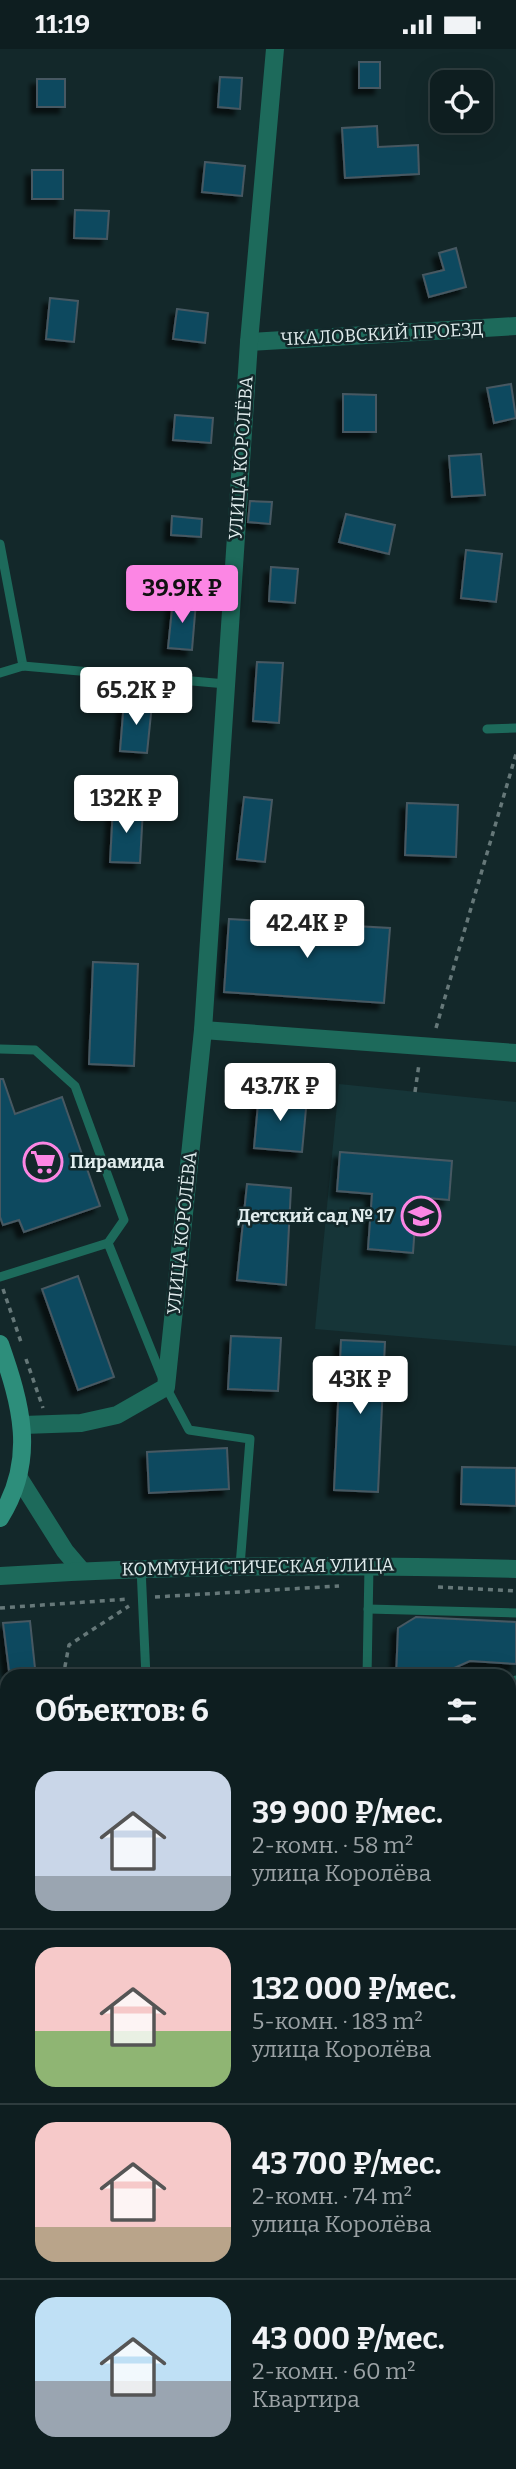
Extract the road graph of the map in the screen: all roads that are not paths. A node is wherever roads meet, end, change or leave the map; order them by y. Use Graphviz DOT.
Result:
graph roads {
  1 [pos="275,49"];
  2 [pos="516,327"];
  3 [pos="249,342"];
  4 [pos="0,544"];
  5 [pos="23,666"];
  6 [pos="0,673"];
  7 [pos="226,684"];
  8 [pos="516,728"];
  9 [pos="487,729"];
  10 [pos="203,1030"];
  11 [pos="0,1049"];
  12 [pos="516,1053"];
  13 [pos="108,1243"];
  14 [pos="0,1277"];
  15 [pos="0,1344"];
  16 [pos="166,1387"];
  17 [pos="8,1391"];
  18 [pos="23,1425"];
  19 [pos="19,1478"];
  20 [pos="0,1518"];
  21 [pos="369,1565"];
  22 [pos="240,1566"];
  23 [pos="141,1567"];
  24 [pos="516,1569"];
  25 [pos="82,1571"];
  26 [pos="0,1576"];
  27 [pos="368,1609"];
  28 [pos="516,1613"];
  29 [pos="146,1669"];
  30 [pos="367,1669"];
  1 -- 3 [label="street, УЛИЦА КОРОЛЁВА"];
  2 -- 3 [label="street, ЧКАЛОВСКИЙ ПРОЕЗД"];
  3 -- 7 [label="street, УЛИЦА КОРОЛЁВА"];
  4 -- 5 [label="lane"];
  5 -- 6 [label="lane"];
  5 -- 7 [label="lane"];
  7 -- 10 [label="street, УЛИЦА КОРОЛЁВА"];
  8 -- 9 [label="lane"];
  10 -- 12 [label="street"];
  10 -- 16 [label="street, УЛИЦА КОРОЛЁВА"];
  11 -- 13 [label="lane"];
  13 -- 14 [label="lane"];
  13 -- 16 [label="lane"];
  15 -- 17 [label="main road"];
  16 -- 18 [label="street"];
  16 -- 22 [label="lane"];
  17 -- 18 [label="main road"];
  18 -- 19 [label="main road"];
  19 -- 20 [label="main road"];
  19 -- 25 [label="street"];
  21 -- 22 [label="street, КОММУНИСТИЧЕСКАЯ УЛИЦА"];
  21 -- 24 [label="street, КОММУНИСТИЧЕСКАЯ УЛИЦА"];
  21 -- 27 [label="lane"];
  22 -- 23 [label="street, КОММУНИСТИЧЕСКАЯ УЛИЦА"];
  23 -- 25 [label="street, КОММУНИСТИЧЕСКАЯ УЛИЦА"];
  23 -- 29 [label="lane"];
  25 -- 26 [label="street, КОММУНИСТИЧЕСКАЯ УЛИЦА"];
  27 -- 28 [label="lane"];
  27 -- 30 [label="lane"];
}
